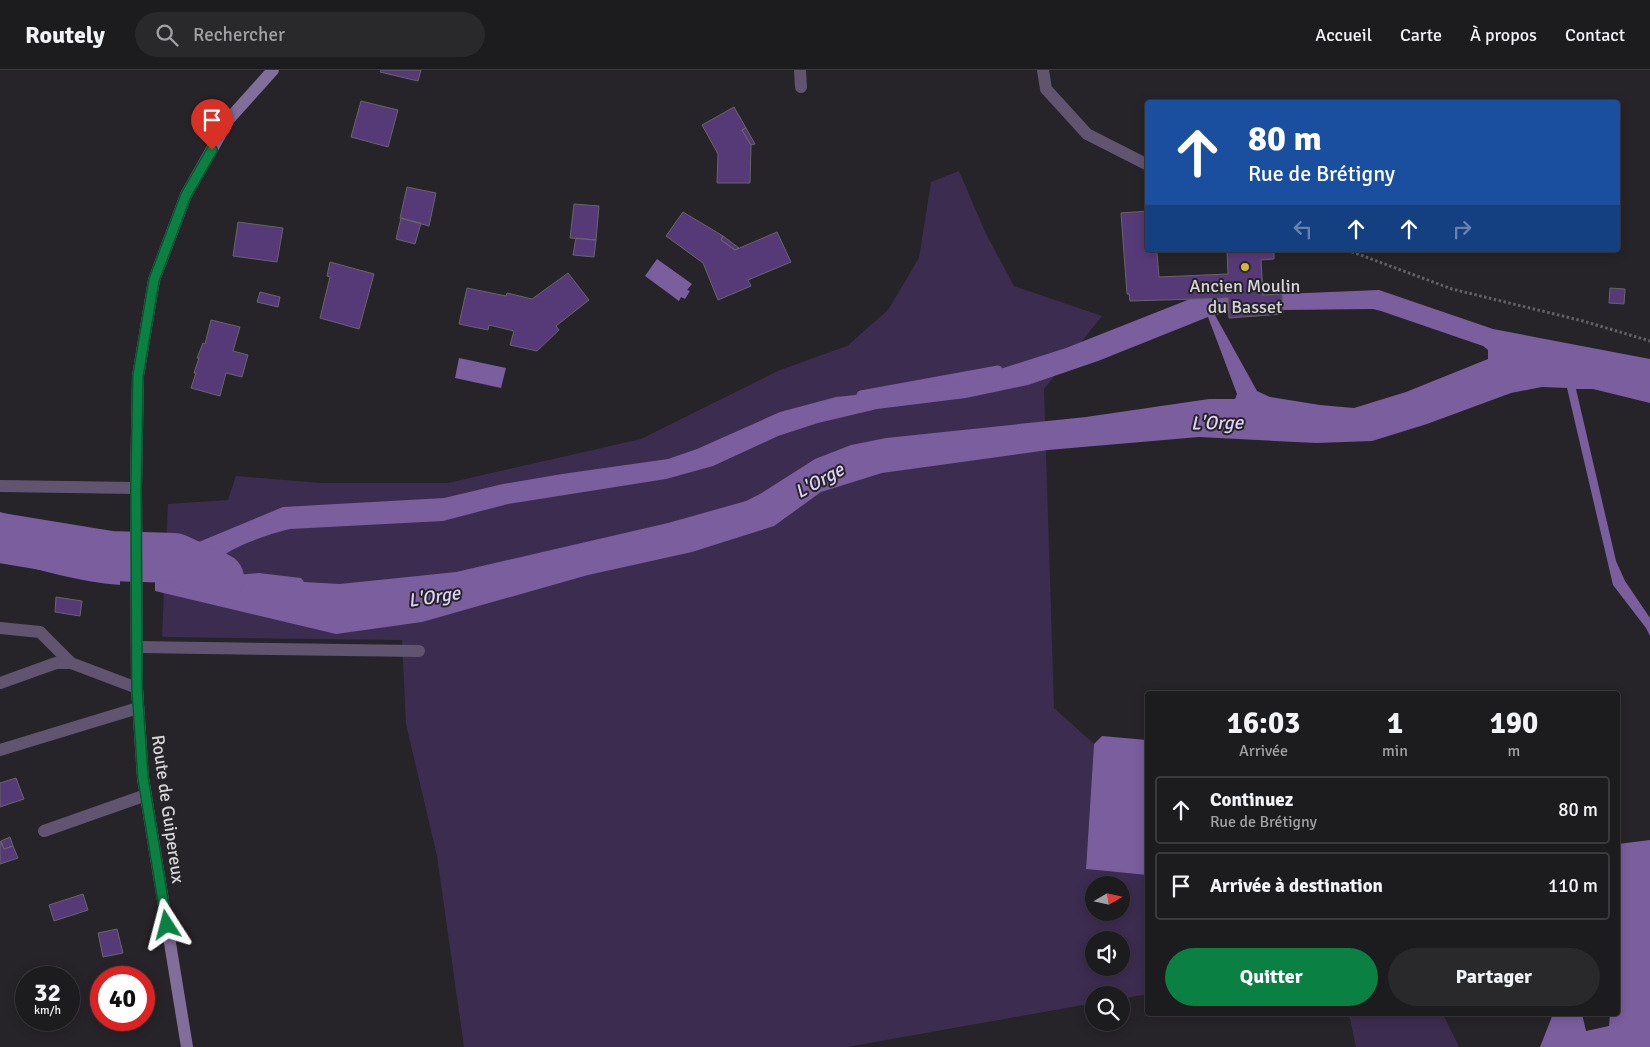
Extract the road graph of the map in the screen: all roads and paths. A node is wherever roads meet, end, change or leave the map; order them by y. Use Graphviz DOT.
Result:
graph roads {
  1 [pos="273,70"];
  2 [pos="800,70"];
  3 [pos="1043,70"];
  4 [pos="801,87"];
  5 [pos="1145,163"];
  6 [pos="1352,252"];
  7 [pos="1650,340"];
  8 [pos="0,486"];
  9 [pos="136,488"];
  10 [pos="0,628"];
  11 [pos="137,647"];
  12 [pos="419,651"];
  13 [pos="71,662"];
  14 [pos="0,684"];
  15 [pos="137,688"];
  16 [pos="138,708"];
  17 [pos="0,750"];
  18 [pos="146,796"];
  19 [pos="44,831"];
  20 [pos="187,1047"];
  1 -- 9 [label="street, Route de Guipereux"];
  2 -- 4 [label="street"];
  3 -- 5 [label="street"];
  6 -- 7 [label="path"];
  8 -- 9 [label="street"];
  9 -- 11 [label="street, Route de Guipereux"];
  10 -- 13 [label="street"];
  11 -- 12 [label="street"];
  11 -- 15 [label="street, Route de Guipereux"];
  13 -- 14 [label="street"];
  13 -- 15 [label="street"];
  15 -- 16 [label="street, Route de Guipereux"];
  16 -- 17 [label="street"];
  16 -- 18 [label="street, Route de Guipereux"];
  18 -- 19 [label="street"];
  18 -- 20 [label="street, Route de Guipereux"];
}
